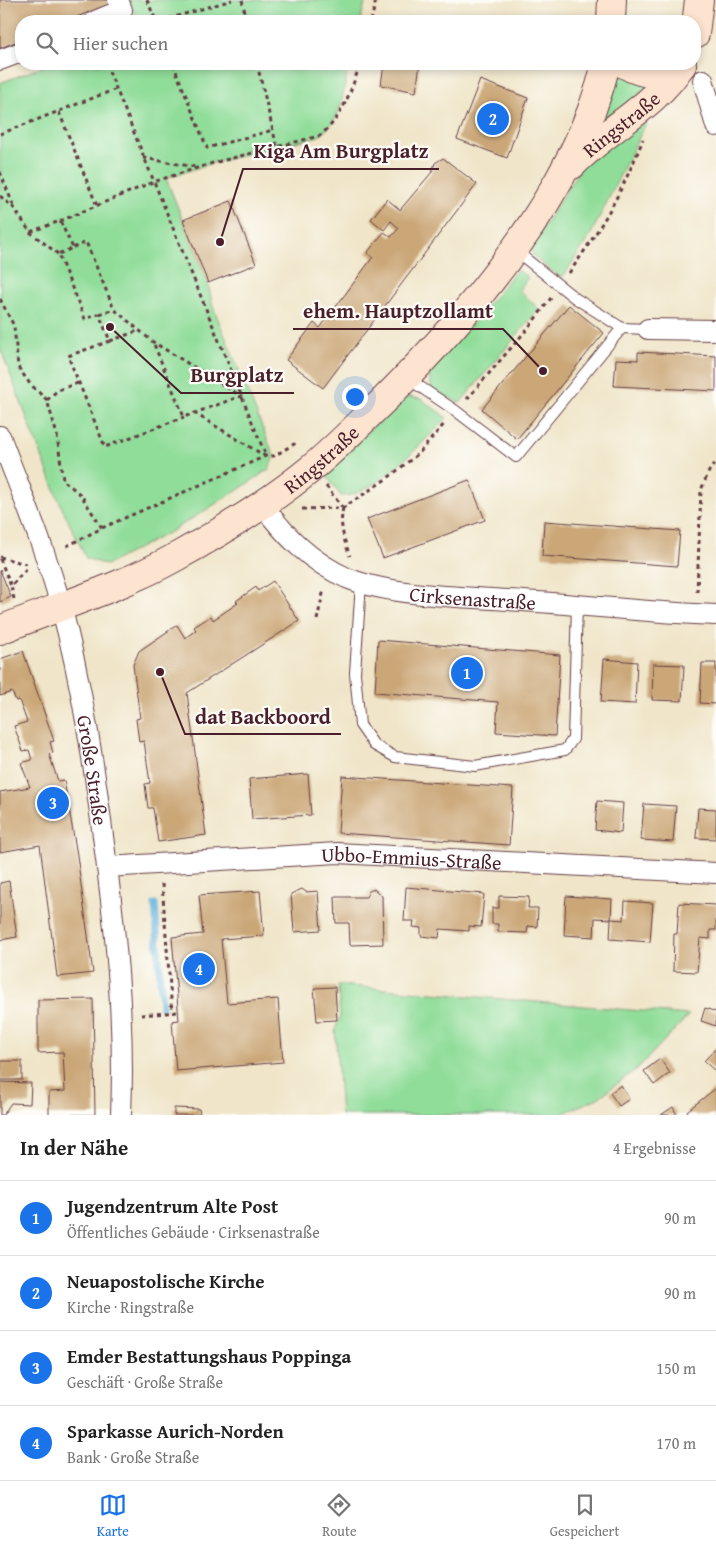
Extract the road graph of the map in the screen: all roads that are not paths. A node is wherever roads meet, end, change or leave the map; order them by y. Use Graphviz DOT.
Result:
graph roads {
  1 [pos="612,0"];
  2 [pos="699,0"];
  3 [pos="120,5"];
  4 [pos="104,15"];
  5 [pos="611,15"];
  6 [pos="697,15"];
  7 [pos="15,54"];
  8 [pos="0,60"];
  9 [pos="604,70"];
  10 [pos="638,70"];
  11 [pos="696,72"];
  12 [pos="716,126"];
  13 [pos="557,181"];
  14 [pos="514,250"];
  15 [pos="622,328"];
  16 [pos="648,329"];
  17 [pos="716,330"];
  18 [pos="407,377"];
  19 [pos="0,436"];
  20 [pos="262,504"];
  21 [pos="361,583"];
  22 [pos="577,605"];
  23 [pos="61,607"];
  24 [pos="706,615"];
  25 [pos="10,626"];
  26 [pos="107,867"];
  27 [pos="716,874"];
  28 [pos="122,1115"];
  1 -- 5 [label="street"];
  2 -- 6 [label="street"];
  3 -- 4 [label="street"];
  7 -- 8 [label="street"];
  9 -- 13 [label="street, Ringstraße"];
  10 -- 11 [label="street, Ringstraße"];
  11 -- 12 [label="street"];
  11 -- 13 [label="street, Ringstraße"];
  13 -- 14 [label="street, Ringstraße"];
  14 -- 15 [label="lane"];
  14 -- 18 [label="street, Ringstraße"];
  15 -- 16 [label="lane"];
  15 -- 18 [label="lane"];
  16 -- 17 [label="street"];
  18 -- 20 [label="street, Ringstraße"];
  19 -- 23 [label="street, Große Straße"];
  20 -- 21 [label="street, Cirksenastraße"];
  20 -- 23 [label="street, Ringstraße"];
  21 -- 22 [label="street, Cirksenastraße"];
  21 -- 22 [label="lane"];
  22 -- 24 [label="street, Cirksenastraße"];
  23 -- 25 [label="street, Ringstraße"];
  23 -- 26 [label="street, Große Straße"];
  26 -- 27 [label="street, Ubbo-Emmius-Straße"];
  26 -- 28 [label="street, Große Straße"];
}
